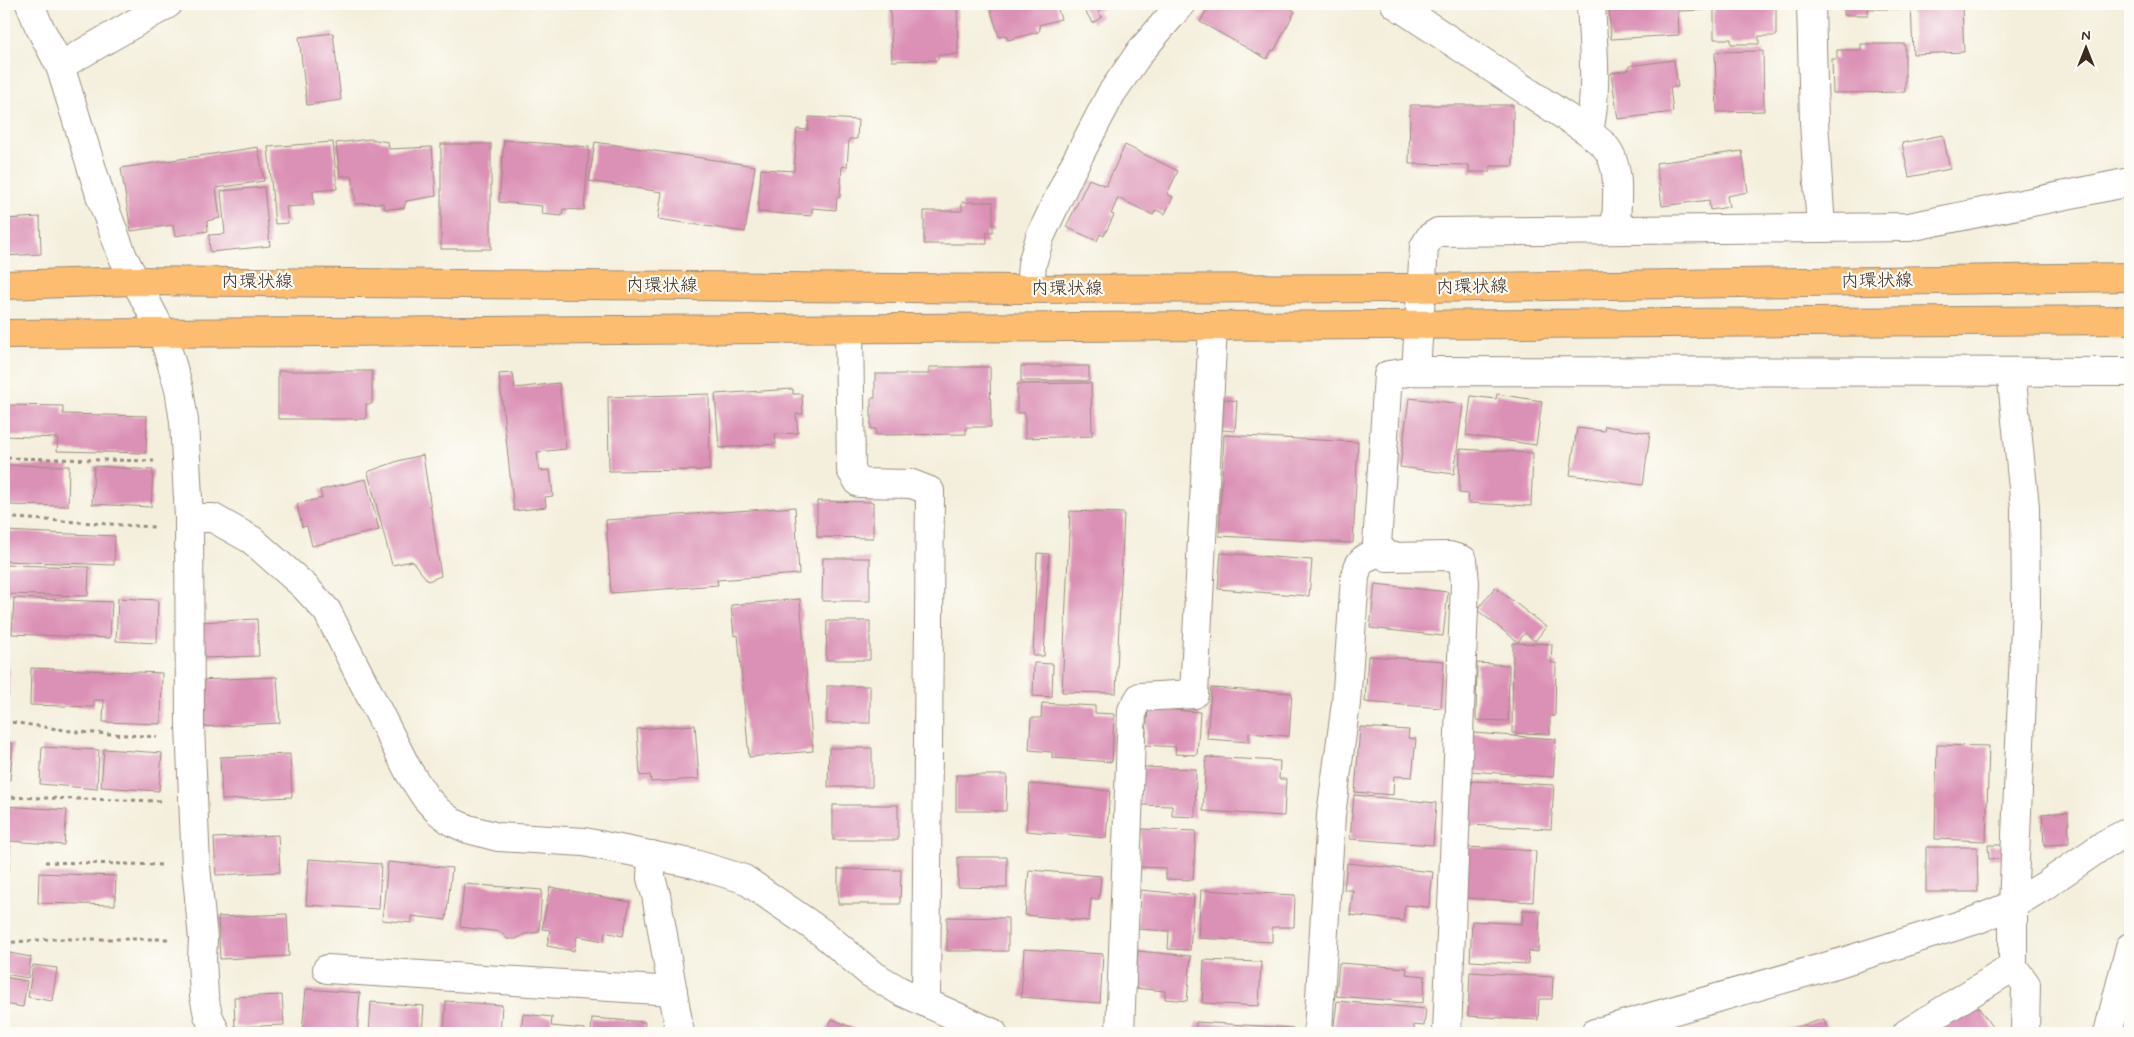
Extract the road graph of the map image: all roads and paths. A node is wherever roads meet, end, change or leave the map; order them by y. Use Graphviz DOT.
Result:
graph roads {
  1 [pos="30,4"];
  2 [pos="168,4"];
  3 [pos="1181,4"];
  4 [pos="1395,4"];
  5 [pos="1591,4"];
  6 [pos="1811,4"];
  7 [pos="60,66"];
  8 [pos="1589,132"];
  9 [pos="2130,182"];
  10 [pos="1822,228"];
  11 [pos="1616,229"];
  12 [pos="2130,277"];
  13 [pos="134,281"];
  14 [pos="4,285"];
  15 [pos="1421,288"];
  16 [pos="1030,289"];
  17 [pos="2130,320"];
  18 [pos="1419,326"];
  19 [pos="1213,327"];
  20 [pos="849,329"];
  21 [pos="4,334"];
  22 [pos="163,334"];
  23 [pos="1416,371"];
  24 [pos="2010,372"];
  25 [pos="2130,372"];
  26 [pos="7,458"];
  27 [pos="186,461"];
  28 [pos="14,518"];
  29 [pos="189,524"];
  30 [pos="1383,552"];
  31 [pos="4,721"];
  32 [pos="191,738"];
  33 [pos="4,797"];
  34 [pos="193,802"];
  35 [pos="2130,831"];
  36 [pos="652,856"];
  37 [pos="45,862"];
  38 [pos="196,866"];
  39 [pos="2012,905"];
  40 [pos="203,939"];
  41 [pos="4,943"];
  42 [pos="2130,948"];
  43 [pos="2012,967"];
  44 [pos="327,969"];
  45 [pos="673,990"];
  46 [pos="926,1003"];
  47 [pos="1318,1030"];
  48 [pos="216,1033"];
  49 [pos="680,1033"];
  50 [pos="993,1033"];
  51 [pos="1120,1033"];
  52 [pos="1447,1033"];
  53 [pos="1596,1033"];
  54 [pos="1907,1033"];
  55 [pos="2025,1033"];
  56 [pos="2108,1033"];
  1 -- 7 [label="street"];
  2 -- 7 [label="street"];
  3 -- 16 [label="street"];
  4 -- 8 [label="street"];
  5 -- 8 [label="street"];
  6 -- 10 [label="street"];
  7 -- 13 [label="street"];
  8 -- 11 [label="street"];
  9 -- 10 [label="street"];
  10 -- 11 [label="street"];
  11 -- 15 [label="street"];
  12 -- 15 [label="main road, 内環状線"];
  13 -- 14 [label="main road, 内環状線"];
  13 -- 16 [label="main road, 内環状線"];
  13 -- 22 [label="street"];
  15 -- 16 [label="main road, 内環状線"];
  15 -- 18 [label="street"];
  17 -- 18 [label="main road"];
  18 -- 19 [label="main road"];
  18 -- 23 [label="street"];
  19 -- 20 [label="main road"];
  19 -- 51 [label="street"];
  20 -- 22 [label="main road"];
  20 -- 46 [label="street"];
  21 -- 22 [label="main road"];
  22 -- 27 [label="street"];
  23 -- 24 [label="street"];
  23 -- 30 [label="street"];
  24 -- 25 [label="street"];
  24 -- 39 [label="street"];
  26 -- 27 [label="path"];
  27 -- 29 [label="street"];
  28 -- 29 [label="path"];
  29 -- 32 [label="street"];
  29 -- 36 [label="street"];
  30 -- 47 [label="street"];
  30 -- 52 [label="street"];
  31 -- 32 [label="path"];
  32 -- 34 [label="street"];
  33 -- 34 [label="path"];
  34 -- 38 [label="street"];
  35 -- 39 [label="street"];
  36 -- 45 [label="street"];
  36 -- 46 [label="street"];
  37 -- 38 [label="path"];
  38 -- 40 [label="street"];
  39 -- 43 [label="street"];
  39 -- 53 [label="street"];
  40 -- 41 [label="path"];
  40 -- 48 [label="street"];
  42 -- 56 [label="street"];
  43 -- 54 [label="street"];
  43 -- 55 [label="street"];
  44 -- 45 [label="street"];
  45 -- 49 [label="street"];
  46 -- 50 [label="street"];
}
